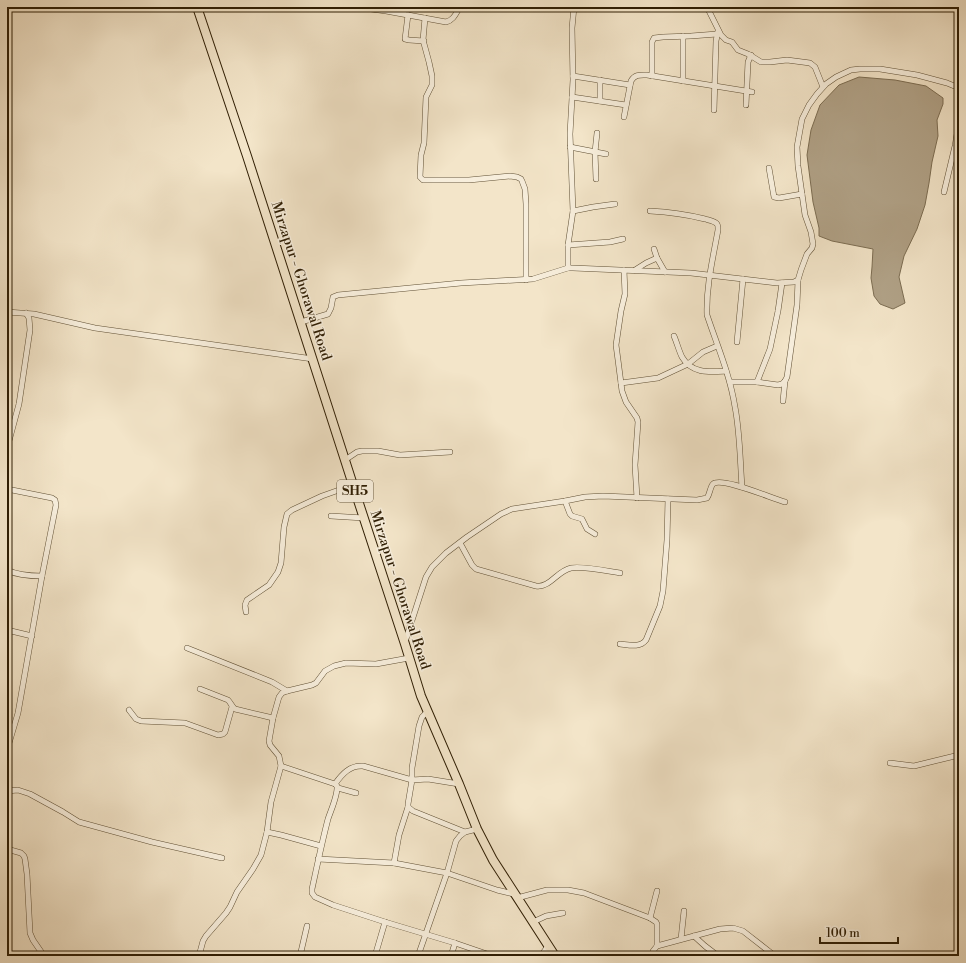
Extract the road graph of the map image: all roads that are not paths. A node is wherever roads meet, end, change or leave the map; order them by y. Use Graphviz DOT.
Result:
graph roads {
  1 [pos="197,7"];
  2 [pos="356,7"];
  3 [pos="460,7"];
  4 [pos="574,7"];
  5 [pos="707,7"];
  6 [pos="408,15"];
  7 [pos="425,18"];
  8 [pos="718,32"];
  9 [pos="683,36"];
  10 [pos="424,41"];
  11 [pos="751,55"];
  12 [pos="573,76"];
  13 [pos="652,76"];
  14 [pos="600,80"];
  15 [pos="683,81"];
  16 [pos="630,85"];
  17 [pos="715,86"];
  18 [pos="823,87"];
  19 [pos="959,88"];
  20 [pos="749,91"];
  21 [pos="572,97"];
  22 [pos="600,101"];
  23 [pos="626,105"];
  24 [pos="746,105"];
  25 [pos="714,110"];
  26 [pos="624,117"];
  27 [pos="959,122"];
  28 [pos="597,133"];
  29 [pos="570,147"];
  30 [pos="595,152"];
  31 [pos="606,154"];
  32 [pos="769,168"];
  33 [pos="596,179"];
  34 [pos="944,192"];
  35 [pos="802,194"];
  36 [pos="615,204"];
  37 [pos="573,211"];
  38 [pos="650,211"];
  39 [pos="623,239"];
  40 [pos="568,245"];
  41 [pos="654,249"];
  42 [pos="657,258"];
  43 [pos="568,268"];
  44 [pos="624,270"];
  45 [pos="634,271"];
  46 [pos="665,272"];
  47 [pos="710,275"];
  48 [pos="744,279"];
  49 [pos="526,280"];
  50 [pos="798,280"];
  51 [pos="782,283"];
  52 [pos="7,312"];
  53 [pos="26,313"];
  54 [pos="301,322"];
  55 [pos="674,336"];
  56 [pos="737,342"];
  57 [pos="717,346"];
  58 [pos="313,359"];
  59 [pos="688,364"];
  60 [pos="726,371"];
  61 [pos="785,381"];
  62 [pos="730,382"];
  63 [pos="757,382"];
  64 [pos="621,383"];
  65 [pos="783,401"];
  66 [pos="450,452"];
  67 [pos="7,455"];
  68 [pos="345,460"];
  69 [pos="353,485"];
  70 [pos="742,487"];
  71 [pos="7,490"];
  72 [pos="637,498"];
  73 [pos="668,499"];
  74 [pos="565,501"];
  75 [pos="784,502"];
  76 [pos="331,516"];
  77 [pos="364,518"];
  78 [pos="595,534"];
  79 [pos="460,543"];
  80 [pos="7,570"];
  81 [pos="620,572"];
  82 [pos="42,576"];
  83 [pos="246,612"];
  84 [pos="7,630"];
  85 [pos="32,636"];
  86 [pos="405,644"];
  87 [pos="620,644"];
  88 [pos="187,648"];
  89 [pos="409,658"];
  90 [pos="200,689"];
  91 [pos="287,690"];
  92 [pos="232,707"];
  93 [pos="129,710"];
  94 [pos="427,712"];
  95 [pos="273,718"];
  96 [pos="7,750"];
  97 [pos="959,755"];
  98 [pos="890,763"];
  99 [pos="281,766"];
  100 [pos="412,780"];
  101 [pos="459,784"];
  102 [pos="337,786"];
  103 [pos="7,791"];
  104 [pos="356,793"];
  105 [pos="408,807"];
  106 [pos="477,829"];
  107 [pos="267,832"];
  108 [pos="465,832"];
  109 [pos="321,846"];
  110 [pos="7,849"];
  111 [pos="222,858"];
  112 [pos="318,858"];
  113 [pos="394,863"];
  114 [pos="447,873"];
  115 [pos="657,891"];
  116 [pos="516,896"];
  117 [pos="684,911"];
  118 [pos="563,914"];
  119 [pos="650,918"];
  120 [pos="385,922"];
  121 [pos="533,922"];
  122 [pos="307,926"];
  123 [pos="426,934"];
  124 [pos="694,936"];
  125 [pos="681,940"];
  126 [pos="456,943"];
  127 [pos="548,946"];
  128 [pos="657,946"];
  129 [pos="44,956"];
  130 [pos="199,956"];
  131 [pos="300,956"];
  132 [pos="375,956"];
  133 [pos="418,956"];
  134 [pos="451,956"];
  135 [pos="493,956"];
  136 [pos="541,956"];
  137 [pos="555,956"];
  138 [pos="652,956"];
  139 [pos="718,956"];
  140 [pos="776,956"];
  1 -- 54 [label="main road, Mirzapur - Ghorawal Road / SH5"];
  2 -- 6 [label="street"];
  3 -- 7 [label="street"];
  4 -- 12 [label="street"];
  5 -- 8 [label="street"];
  6 -- 7 [label="street"];
  6 -- 10 [label="street"];
  7 -- 10 [label="street"];
  8 -- 9 [label="street"];
  8 -- 11 [label="street"];
  8 -- 17 [label="street"];
  9 -- 13 [label="street"];
  9 -- 15 [label="street"];
  10 -- 49 [label="street"];
  11 -- 18 [label="street"];
  11 -- 20 [label="street"];
  12 -- 14 [label="street"];
  12 -- 21 [label="street"];
  13 -- 15 [label="street"];
  13 -- 16 [label="street"];
  14 -- 16 [label="street"];
  14 -- 22 [label="street"];
  15 -- 17 [label="street"];
  16 -- 23 [label="street"];
  17 -- 20 [label="street"];
  17 -- 25 [label="street"];
  18 -- 19 [label="street"];
  18 -- 35 [label="street"];
  20 -- 24 [label="street"];
  21 -- 22 [label="street"];
  21 -- 29 [label="street"];
  22 -- 23 [label="street"];
  23 -- 26 [label="street"];
  27 -- 34 [label="street"];
  28 -- 30 [label="street"];
  29 -- 30 [label="street"];
  29 -- 37 [label="street"];
  30 -- 31 [label="street"];
  30 -- 33 [label="street"];
  32 -- 35 [label="street"];
  35 -- 50 [label="street"];
  36 -- 37 [label="street"];
  37 -- 40 [label="street"];
  38 -- 47 [label="street"];
  39 -- 40 [label="street"];
  40 -- 43 [label="street"];
  41 -- 42 [label="street"];
  42 -- 45 [label="street"];
  42 -- 46 [label="street"];
  43 -- 44 [label="street"];
  43 -- 49 [label="street"];
  44 -- 45 [label="street"];
  44 -- 64 [label="street"];
  45 -- 46 [label="street"];
  46 -- 47 [label="street"];
  47 -- 48 [label="street"];
  47 -- 57 [label="street"];
  48 -- 51 [label="street"];
  48 -- 56 [label="street"];
  49 -- 54 [label="street"];
  50 -- 51 [label="street"];
  50 -- 61 [label="street"];
  51 -- 63 [label="street"];
  52 -- 53 [label="street"];
  53 -- 58 [label="street"];
  53 -- 67 [label="street"];
  54 -- 58 [label="main road, Mirzapur - Ghorawal Road / SH5"];
  55 -- 59 [label="street"];
  57 -- 59 [label="street"];
  57 -- 60 [label="street"];
  58 -- 68 [label="main road, Mirzapur - Ghorawal Road / SH5"];
  59 -- 60 [label="street"];
  59 -- 64 [label="street"];
  60 -- 62 [label="street"];
  61 -- 63 [label="street"];
  61 -- 65 [label="street"];
  62 -- 63 [label="street"];
  62 -- 70 [label="street"];
  64 -- 72 [label="street"];
  66 -- 68 [label="street"];
  68 -- 69 [label="main road, Mirzapur - Ghorawal Road / SH5"];
  69 -- 77 [label="main road, Mirzapur - Ghorawal Road / SH5"];
  69 -- 83 [label="street"];
  70 -- 73 [label="street"];
  70 -- 75 [label="street"];
  71 -- 82 [label="street"];
  72 -- 73 [label="street"];
  72 -- 74 [label="street"];
  73 -- 87 [label="street"];
  74 -- 78 [label="street"];
  74 -- 79 [label="street"];
  76 -- 77 [label="street"];
  77 -- 86 [label="main road, Mirzapur - Ghorawal Road / SH5"];
  79 -- 81 [label="street"];
  79 -- 86 [label="street"];
  80 -- 82 [label="street"];
  82 -- 85 [label="street"];
  84 -- 85 [label="street"];
  85 -- 96 [label="street"];
  86 -- 89 [label="main road, Mirzapur - Ghorawal Road / SH5"];
  88 -- 91 [label="street"];
  89 -- 91 [label="street"];
  89 -- 94 [label="main road, Mirzapur - Ghorawal Road / SH5"];
  90 -- 92 [label="street"];
  91 -- 95 [label="street"];
  92 -- 93 [label="street"];
  92 -- 95 [label="street"];
  94 -- 100 [label="street"];
  94 -- 101 [label="main road, Mirzapur - Ghorawal Road / SH5"];
  95 -- 99 [label="street"];
  97 -- 98 [label="street"];
  99 -- 102 [label="street"];
  99 -- 107 [label="street"];
  100 -- 101 [label="street"];
  100 -- 102 [label="street"];
  100 -- 105 [label="street"];
  101 -- 106 [label="main road, Mirzapur - Ghorawal Road / SH5"];
  102 -- 104 [label="street"];
  102 -- 109 [label="street"];
  103 -- 111 [label="street"];
  105 -- 108 [label="street"];
  105 -- 113 [label="street"];
  106 -- 108 [label="street"];
  106 -- 116 [label="main road, Mirzapur - Ghorawal Road / SH5"];
  107 -- 109 [label="street"];
  107 -- 130 [label="street"];
  108 -- 114 [label="street"];
  109 -- 112 [label="street"];
  110 -- 129 [label="street"];
  112 -- 113 [label="street"];
  112 -- 120 [label="street"];
  113 -- 114 [label="street"];
  114 -- 116 [label="street"];
  114 -- 123 [label="street"];
  115 -- 119 [label="street"];
  116 -- 119 [label="street"];
  116 -- 121 [label="main road, Mirzapur - Ghorawal Road / SH5"];
  117 -- 125 [label="street"];
  118 -- 121 [label="street"];
  119 -- 128 [label="street"];
  120 -- 123 [label="street"];
  120 -- 132 [label="street"];
  121 -- 127 [label="main road, Mirzapur - Ghorawal Road / SH5"];
  122 -- 131 [label="street"];
  123 -- 126 [label="street"];
  123 -- 133 [label="street"];
  124 -- 125 [label="street"];
  124 -- 139 [label="street"];
  124 -- 140 [label="street"];
  125 -- 128 [label="street"];
  126 -- 134 [label="street"];
  126 -- 135 [label="street"];
  127 -- 136 [label="street"];
  127 -- 137 [label="main road, Mirzapur - Ghorawal Road / SH5"];
  128 -- 138 [label="street"];
}
